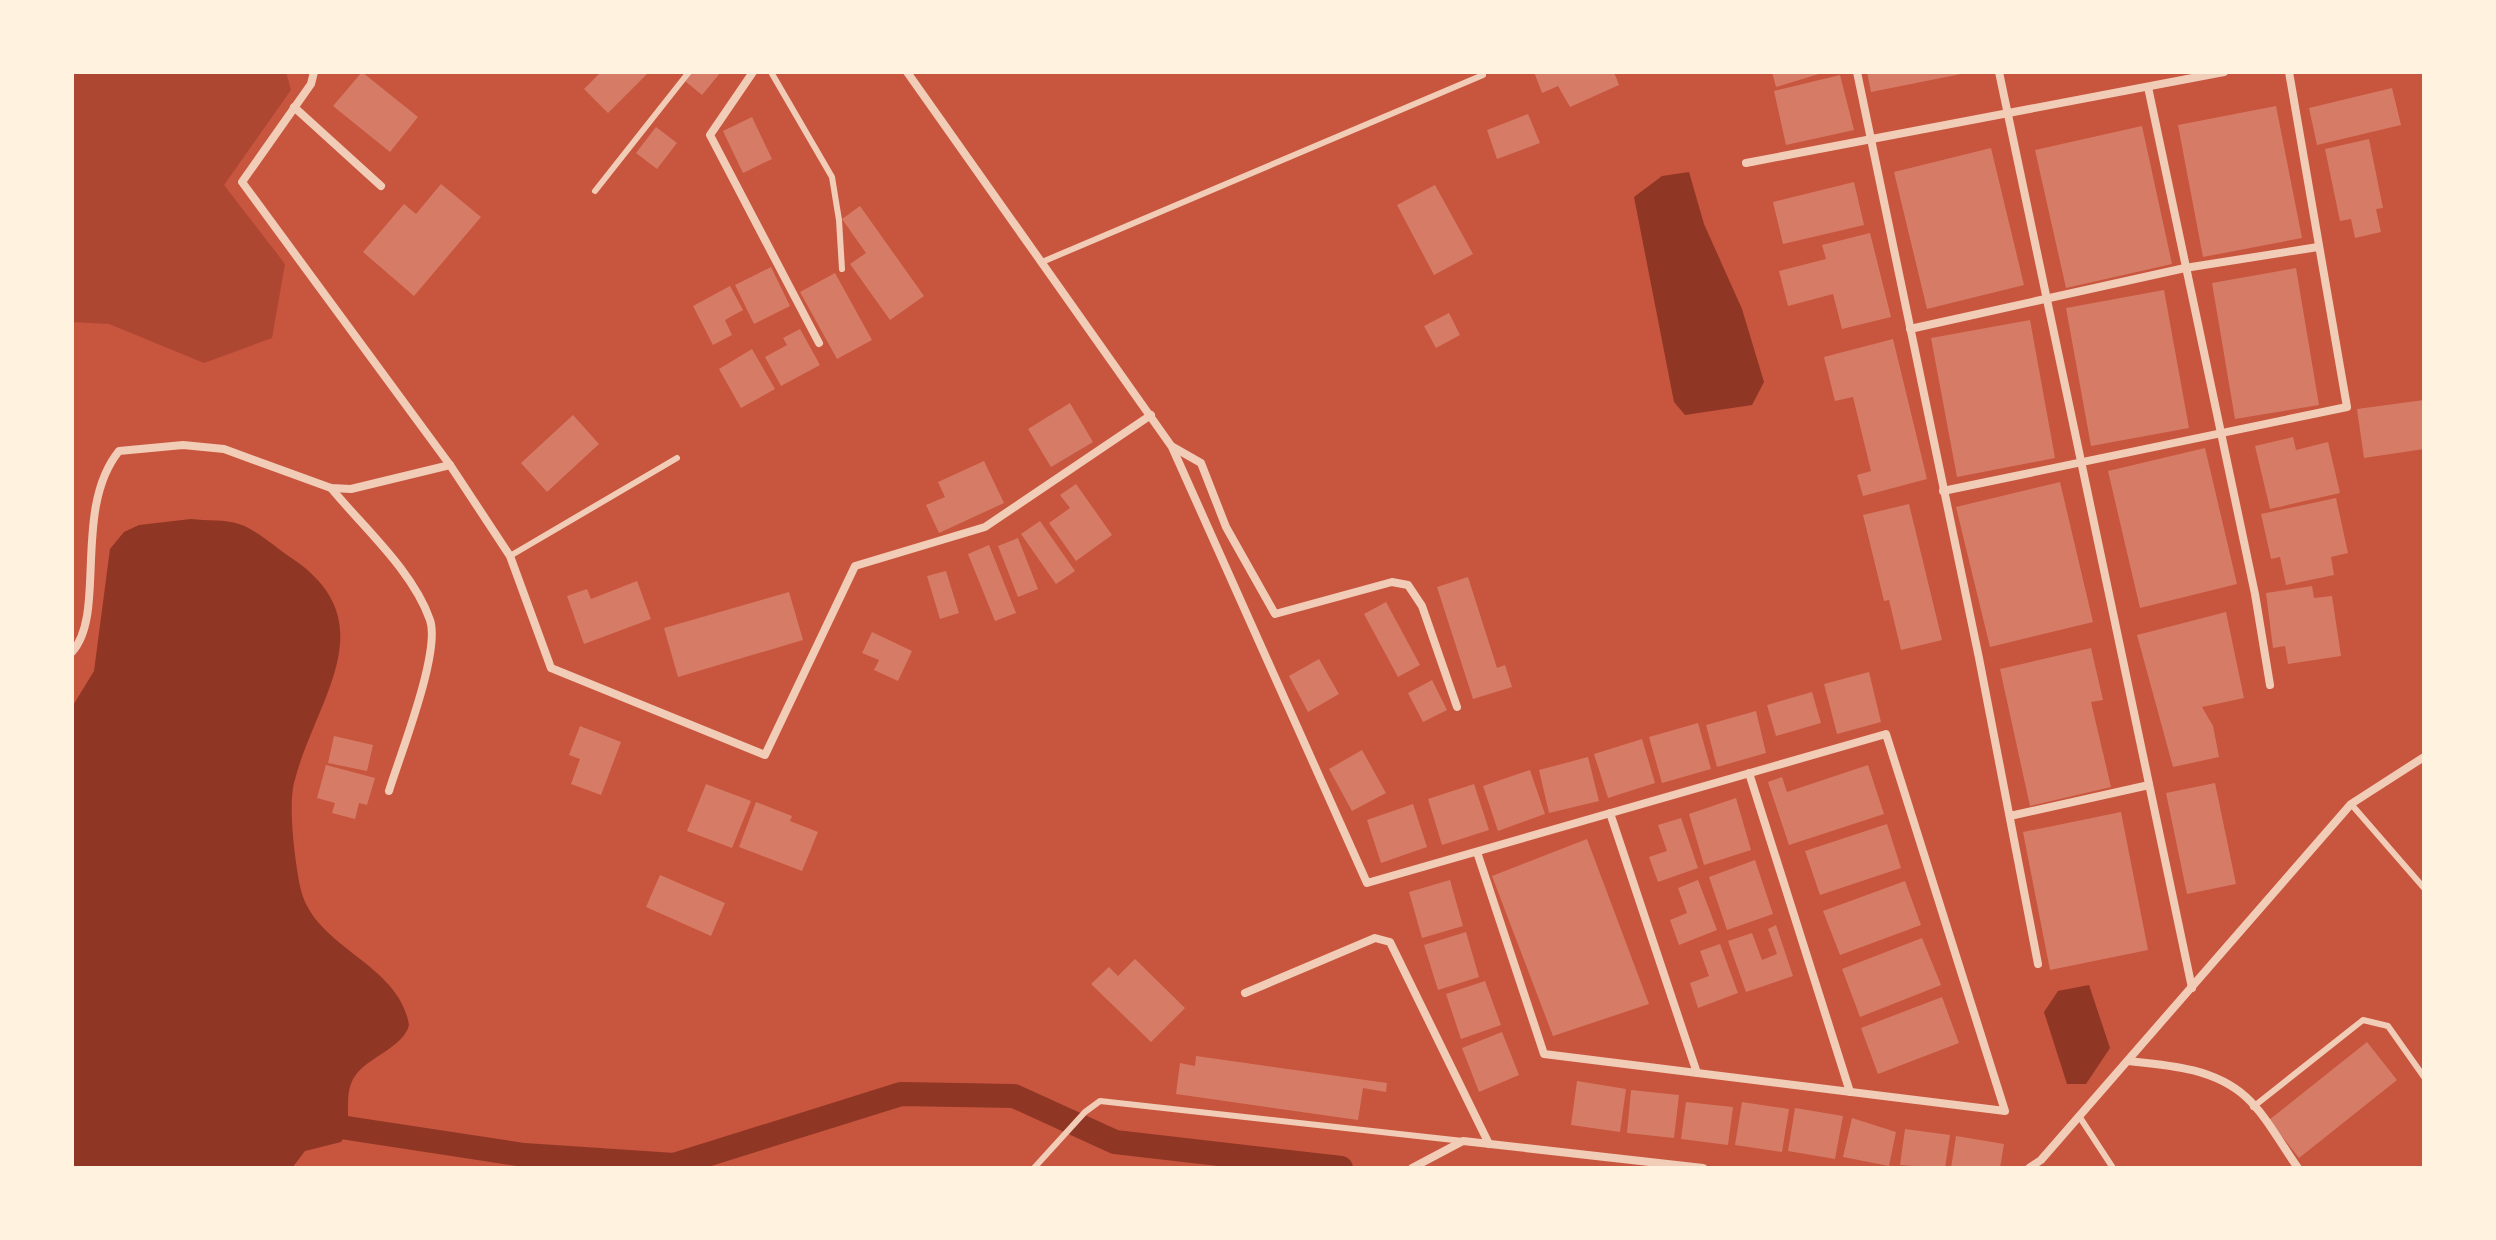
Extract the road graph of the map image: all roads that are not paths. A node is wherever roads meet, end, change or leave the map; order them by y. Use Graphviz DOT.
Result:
graph roads {
  1 [pos="314,72"];
  2 [pos="689,72"];
  3 [pos="753,72"];
  4 [pos="771,72"];
  5 [pos="907,72"];
  6 [pos="1857,72"];
  7 [pos="1999,72"];
  8 [pos="2224,72"];
  9 [pos="2289,72"];
  10 [pos="1483,75"];
  11 [pos="2148,87"];
  12 [pos="294,107"];
  13 [pos="2007,116"];
  14 [pos="1872,140"];
  15 [pos="1746,163"];
  16 [pos="381,186"];
  17 [pos="595,191"];
  18 [pos="2318,247"];
  19 [pos="1042,262"];
  20 [pos="2185,268"];
  21 [pos="842,269"];
  22 [pos="2046,298"];
  23 [pos="1910,329"];
  24 [pos="819,343"];
  25 [pos="1151,415"];
  26 [pos="2219,432"];
  27 [pos="1172,447"];
  28 [pos="677,458"];
  29 [pos="2080,460"];
  30 [pos="450,465"];
  31 [pos="331,488"];
  32 [pos="1943,491"];
  33 [pos="510,556"];
  34 [pos="72,652"];
  35 [pos="2270,685"];
  36 [pos="1457,707"];
  37 [pos="2424,757"];
  38 [pos="1749,773"];
  39 [pos="2149,785"];
  40 [pos="389,791"];
  41 [pos="2351,804"];
  42 [pos="1610,813"];
  43 [pos="2010,816"];
  44 [pos="1477,852"];
  45 [pos="2424,888"];
  46 [pos="2038,964"];
  47 [pos="2192,988"];
  48 [pos="1245,993"];
  49 [pos="2128,1061"];
  50 [pos="1697,1073"];
  51 [pos="2424,1077"];
  52 [pos="1850,1092"];
  53 [pos="2253,1107"];
  54 [pos="2079,1116"];
  55 [pos="1463,1141"];
  56 [pos="1489,1144"];
  57 [pos="1034,1168"];
  58 [pos="1412,1168"];
  59 [pos="1703,1168"];
  60 [pos="2029,1168"];
  61 [pos="2113,1168"];
  62 [pos="2298,1168"];
  1 -- 12 [label="street"];
  2 -- 17 [label="lane"];
  3 -- 24 [label="street"];
  4 -- 21 [label="lane"];
  5 -- 19 [label="street"];
  6 -- 14 [label="street"];
  7 -- 13 [label="street"];
  8 -- 11 [label="street"];
  9 -- 18 [label="street"];
  10 -- 19 [label="lane"];
  11 -- 13 [label="street"];
  11 -- 20 [label="street"];
  12 -- 16 [label="street"];
  12 -- 30 [label="street"];
  13 -- 14 [label="street"];
  13 -- 22 [label="street"];
  14 -- 15 [label="street"];
  14 -- 23 [label="street"];
  18 -- 20 [label="street"];
  18 -- 26 [label="street"];
  19 -- 25 [label="street"];
  20 -- 22 [label="street"];
  20 -- 26 [label="street"];
  22 -- 23 [label="street"];
  22 -- 29 [label="street"];
  23 -- 32 [label="street"];
  25 -- 27 [label="street"];
  25 -- 33 [label="street"];
  26 -- 29 [label="street"];
  26 -- 35 [label="street"];
  27 -- 36 [label="street"];
  27 -- 44 [label="street"];
  28 -- 33 [label="lane"];
  29 -- 32 [label="street"];
  29 -- 39 [label="street"];
  30 -- 31 [label="street"];
  30 -- 33 [label="street"];
  31 -- 34 [label="street"];
  31 -- 40 [label="street"];
  32 -- 43 [label="street"];
  37 -- 41 [label="street"];
  38 -- 42 [label="street"];
  38 -- 52 [label="street"];
  38 -- 52 [label="street"];
  39 -- 43 [label="street"];
  39 -- 47 [label="street"];
  41 -- 45 [label="lane"];
  41 -- 47 [label="street"];
  42 -- 44 [label="street"];
  42 -- 50 [label="street"];
  43 -- 46 [label="street"];
  44 -- 50 [label="street"];
  47 -- 49 [label="street"];
  48 -- 56 [label="street"];
  49 -- 53 [label="street"];
  49 -- 54 [label="street"];
  50 -- 52 [label="street"];
  51 -- 53 [label="lane"];
  53 -- 62 [label="street"];
  54 -- 60 [label="street"];
  54 -- 61 [label="lane"];
  55 -- 56 [label="street"];
  55 -- 57 [label="lane"];
  55 -- 58 [label="street"];
  56 -- 59 [label="street"];
}
